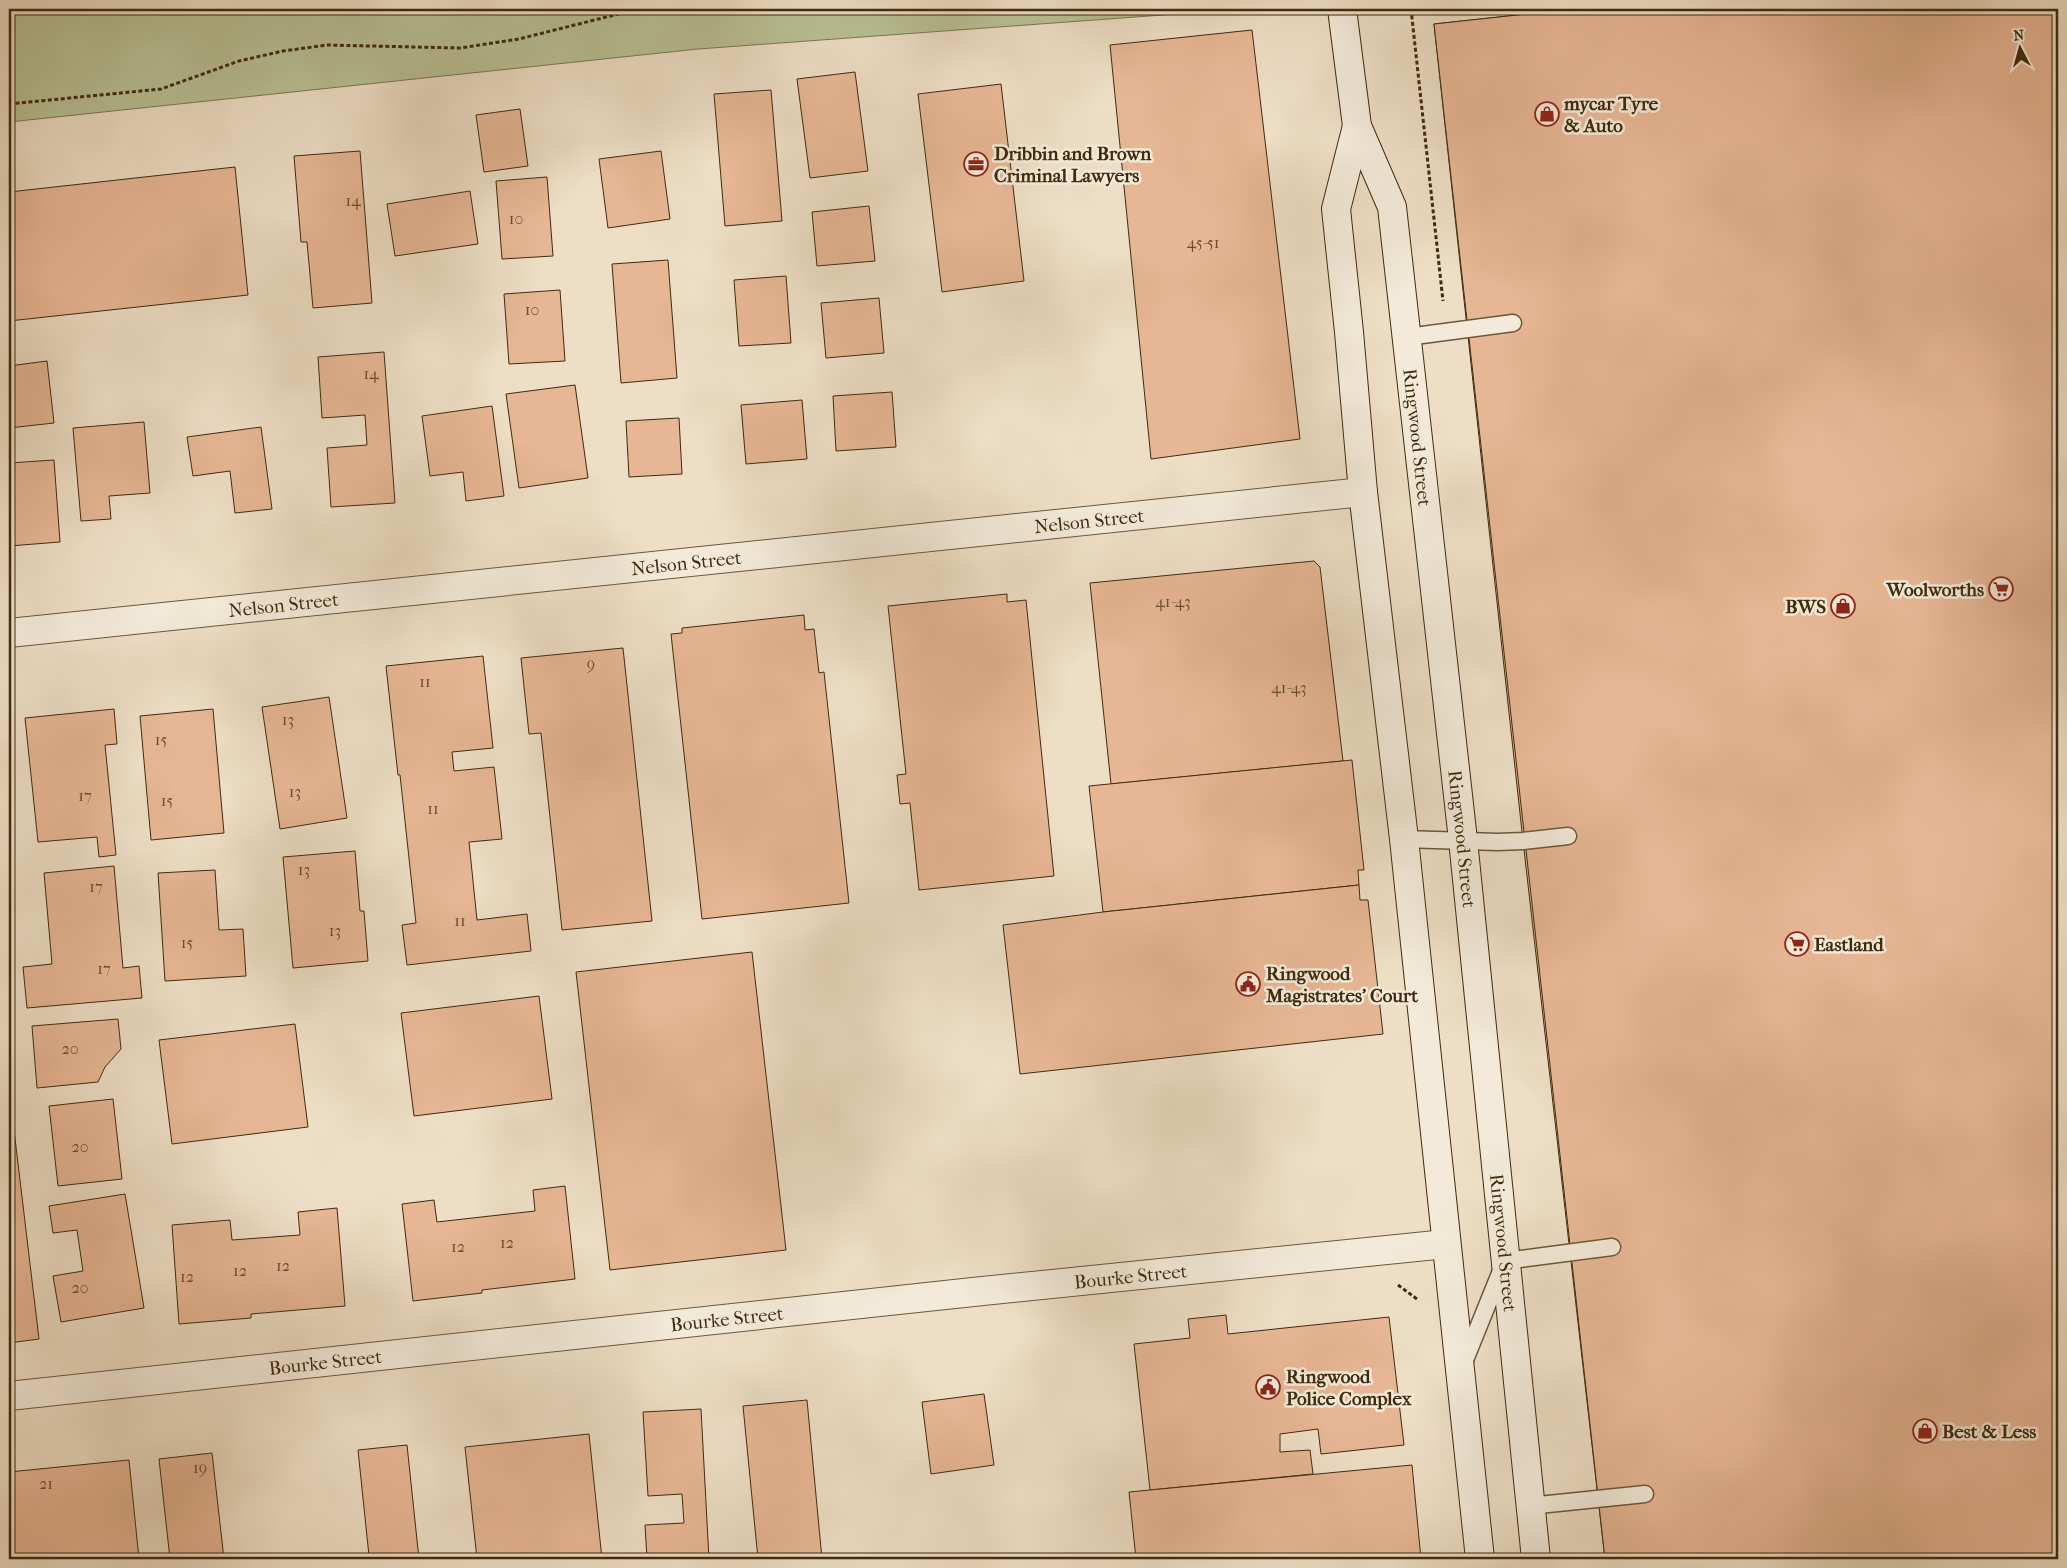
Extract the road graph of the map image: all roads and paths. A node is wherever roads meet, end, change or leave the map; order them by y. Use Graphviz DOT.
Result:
graph roads {
  1 [pos="665,9"];
  2 [pos="1342,9"];
  3 [pos="1411,9"];
  4 [pos="9,104"];
  5 [pos="1357,126"];
  6 [pos="1513,324"];
  7 [pos="1447,332"];
  8 [pos="1407,337"];
  9 [pos="1364,492"];
  10 [pos="9,633"];
  11 [pos="1568,836"];
  12 [pos="1404,839"];
  13 [pos="1463,840"];
  14 [pos="1446,1244"];
  15 [pos="1612,1247"];
  16 [pos="1505,1261"];
  17 [pos="1459,1374"];
  18 [pos="9,1396"];
  19 [pos="1645,1494"];
  20 [pos="1529,1506"];
  21 [pos="1480,1559"];
  22 [pos="1536,1559"];
  1 -- 4 [label="path"];
  2 -- 5 [label="main road, Ringwood Street"];
  3 -- 7 [label="path"];
  5 -- 8 [label="main road, Ringwood Street"];
  5 -- 9 [label="main road, Ringwood Street"];
  6 -- 7 [label="lane"];
  7 -- 8 [label="lane"];
  8 -- 13 [label="main road, Ringwood Street"];
  9 -- 10 [label="main road, Nelson Street"];
  9 -- 12 [label="main road, Ringwood Street"];
  11 -- 13 [label="lane"];
  12 -- 13 [label="lane"];
  12 -- 14 [label="main road, Ringwood Street"];
  13 -- 16 [label="main road, Ringwood Street"];
  14 -- 17 [label="main road, Ringwood Street"];
  14 -- 18 [label="main road, Bourke Street"];
  15 -- 16 [label="lane"];
  16 -- 17 [label="lane"];
  16 -- 20 [label="main road, Ringwood Street"];
  17 -- 21 [label="main road, Ringwood Street"];
  19 -- 20 [label="lane"];
  20 -- 22 [label="main road, Ringwood Street"];
}
